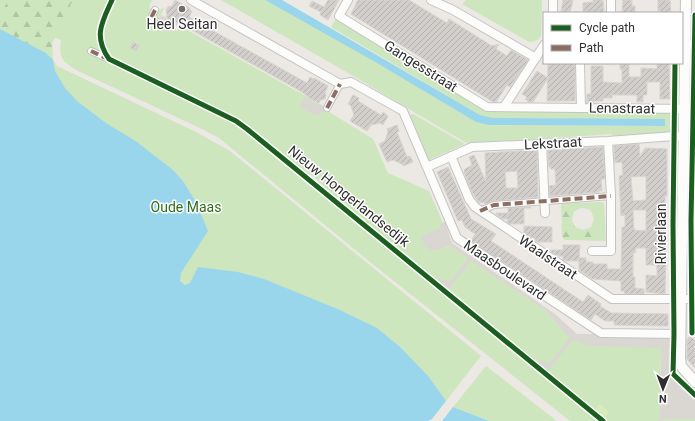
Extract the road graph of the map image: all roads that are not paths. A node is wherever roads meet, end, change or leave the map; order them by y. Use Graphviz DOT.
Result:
graph roads {
  1 [pos="191,0"];
  2 [pos="348,0"];
  3 [pos="431,0"];
  4 [pos="553,0"];
  5 [pos="612,0"];
  6 [pos="686,0"];
  7 [pos="155,10"];
  8 [pos="553,12"];
  9 [pos="611,12"];
  10 [pos="157,22"];
  11 [pos="687,45"];
  12 [pos="543,47"];
  13 [pos="91,51"];
  14 [pos="536,58"];
  15 [pos="109,59"];
  16 [pos="580,64"];
  17 [pos="340,84"];
  18 [pos="504,107"];
  19 [pos="327,108"];
  20 [pos="581,108"];
  21 [pos="684,109"];
  22 [pos="695,109"];
  23 [pos="683,137"];
  24 [pos="608,141"];
  25 [pos="542,143"];
  26 [pos="451,156"];
  27 [pos="427,167"];
  28 [pos="611,196"];
  29 [pos="544,202"];
  30 [pos="480,211"];
  31 [pos="545,213"];
  32 [pos="682,221"];
  33 [pos="695,221"];
  34 [pos="592,251"];
  35 [pos="681,299"];
  36 [pos="695,299"];
  37 [pos="680,334"];
  38 [pos="695,382"];
  1 -- 17 [label="street, Maasboulevard"];
  2 -- 18 [label="street, Gangesstraat"];
  3 -- 14 [label="street"];
  4 -- 8 [label="street"];
  5 -- 9 [label="street"];
  6 -- 11 [label="street, Rivierlaan"];
  7 -- 10 [label="street"];
  11 -- 21 [label="street, Rivierlaan"];
  12 -- 14 [label="street"];
  13 -- 15 [label="street"];
  14 -- 18 [label="street"];
  16 -- 20 [label="street, Lenastraat"];
  17 -- 19 [label="street"];
  17 -- 27 [label="street, Maasboulevard"];
  18 -- 20 [label="street, Gangesstraat"];
  20 -- 21 [label="street, Lenastraat"];
  21 -- 22 [label="street, Lenastraat"];
  21 -- 23 [label="street, Rivierlaan"];
  23 -- 24 [label="street, Lekstraat"];
  23 -- 32 [label="street, Rivierlaan"];
  24 -- 25 [label="street, Lekstraat"];
  24 -- 28 [label="street"];
  25 -- 26 [label="street, Lekstraat"];
  25 -- 29 [label="street"];
  26 -- 27 [label="street, Lekstraat"];
  26 -- 30 [label="street, Waalstraat"];
  27 -- 37 [label="street, Maasboulevard"];
  28 -- 29 [label="street"];
  28 -- 34 [label="street"];
  29 -- 30 [label="street"];
  29 -- 31 [label="street"];
  30 -- 35 [label="street, Waalstraat"];
  32 -- 33 [label="street"];
  32 -- 35 [label="street, Rivierlaan"];
  35 -- 36 [label="street, Waalstraat"];
  35 -- 37 [label="street, Rivierlaan"];
  37 -- 38 [label="street, Rivierlaan"];
}
